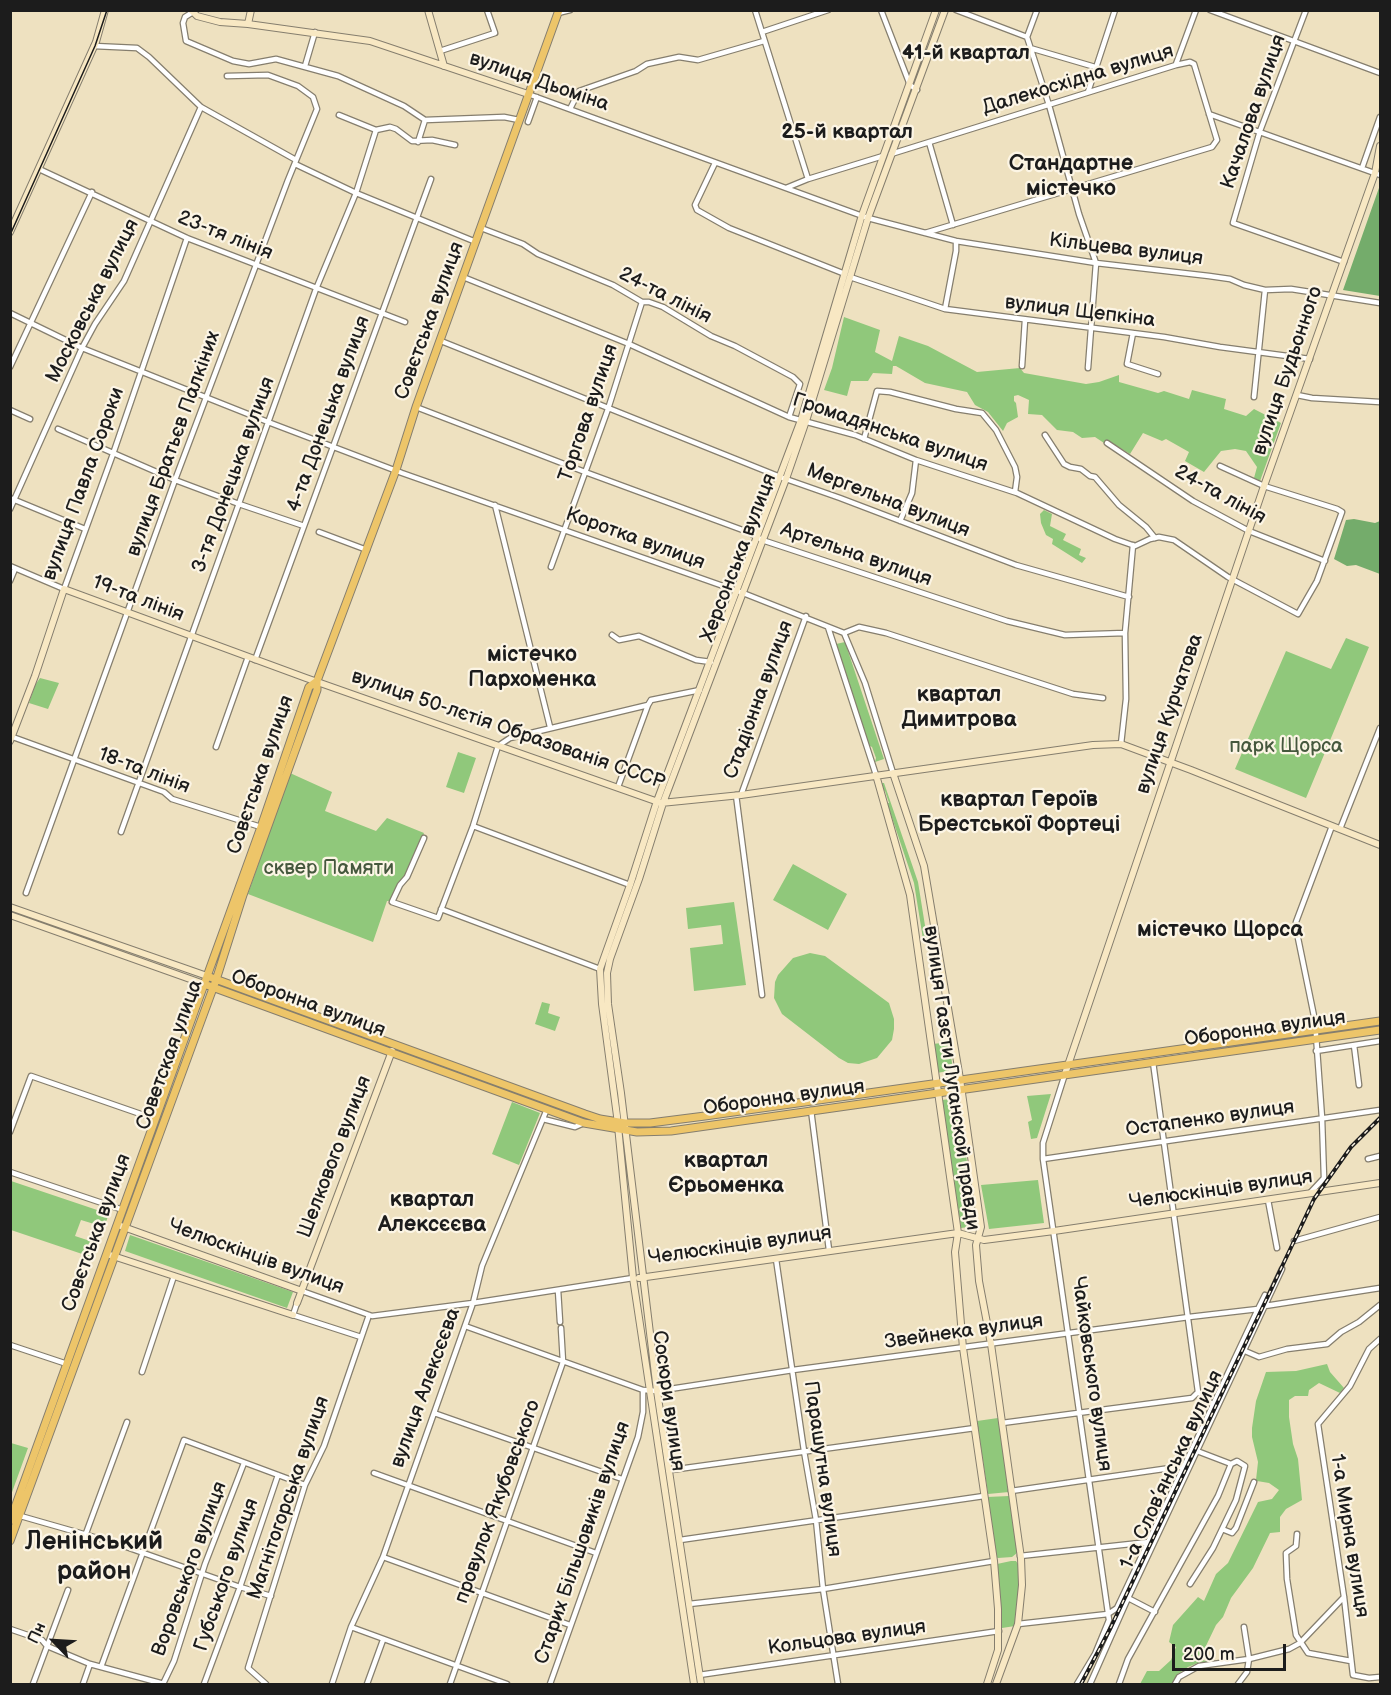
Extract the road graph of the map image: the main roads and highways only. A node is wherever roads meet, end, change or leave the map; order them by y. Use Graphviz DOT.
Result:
graph roads {
  1 [pos="559,12"];
  2 [pos="317,681"];
  3 [pos="264,829"];
  4 [pos="205,980"];
  5 [pos="216,980"];
  6 [pos="212,987"];
  7 [pos="1380,1021"];
  8 [pos="1380,1030"];
  9 [pos="393,1048"];
  10 [pos="548,1106"];
  11 [pos="621,1127"];
  12 [pos="121,1226"];
  13 [pos="110,1255"];
  14 [pos="13,1516"];
  15 [pos="10,1541"];
  1 -- 2 [label="main road, Совєтська вулиця"];
  2 -- 3 [label="main road, Советская улица"];
  3 -- 4 [label="main road, Совєтська вулиця"];
  3 -- 5 [label="main road, Советская улица"];
  4 -- 5 [label="main road, Оборонна вулиця"];
  4 -- 6 [label="main road, Оборонна вулиця"];
  4 -- 12 [label="main road, Совєтська вулиця"];
  5 -- 6 [label="main road, Советская улица"];
  5 -- 9 [label="main road, Оборонна вулиця"];
  6 -- 9 [label="main road, Оборонна вулиця"];
  6 -- 12 [label="main road, Советская улица"];
  7 -- 11 [label="main road, Оборонна вулиця"];
  8 -- 11 [label="main road, Оборонна вулиця"];
  9 -- 10 [label="main road, Оборонна вулиця"];
  10 -- 11 [label="main road, Оборонна вулиця"];
  10 -- 11 [label="main road, Оборонна вулиця"];
  12 -- 13 [label="main road, Советская улица"];
  13 -- 14 [label="main road, Советская улица"];
  13 -- 14 [label="main road, Совєтська вулиця"];
  14 -- 15 [label="main road, Советская улица"];
}
